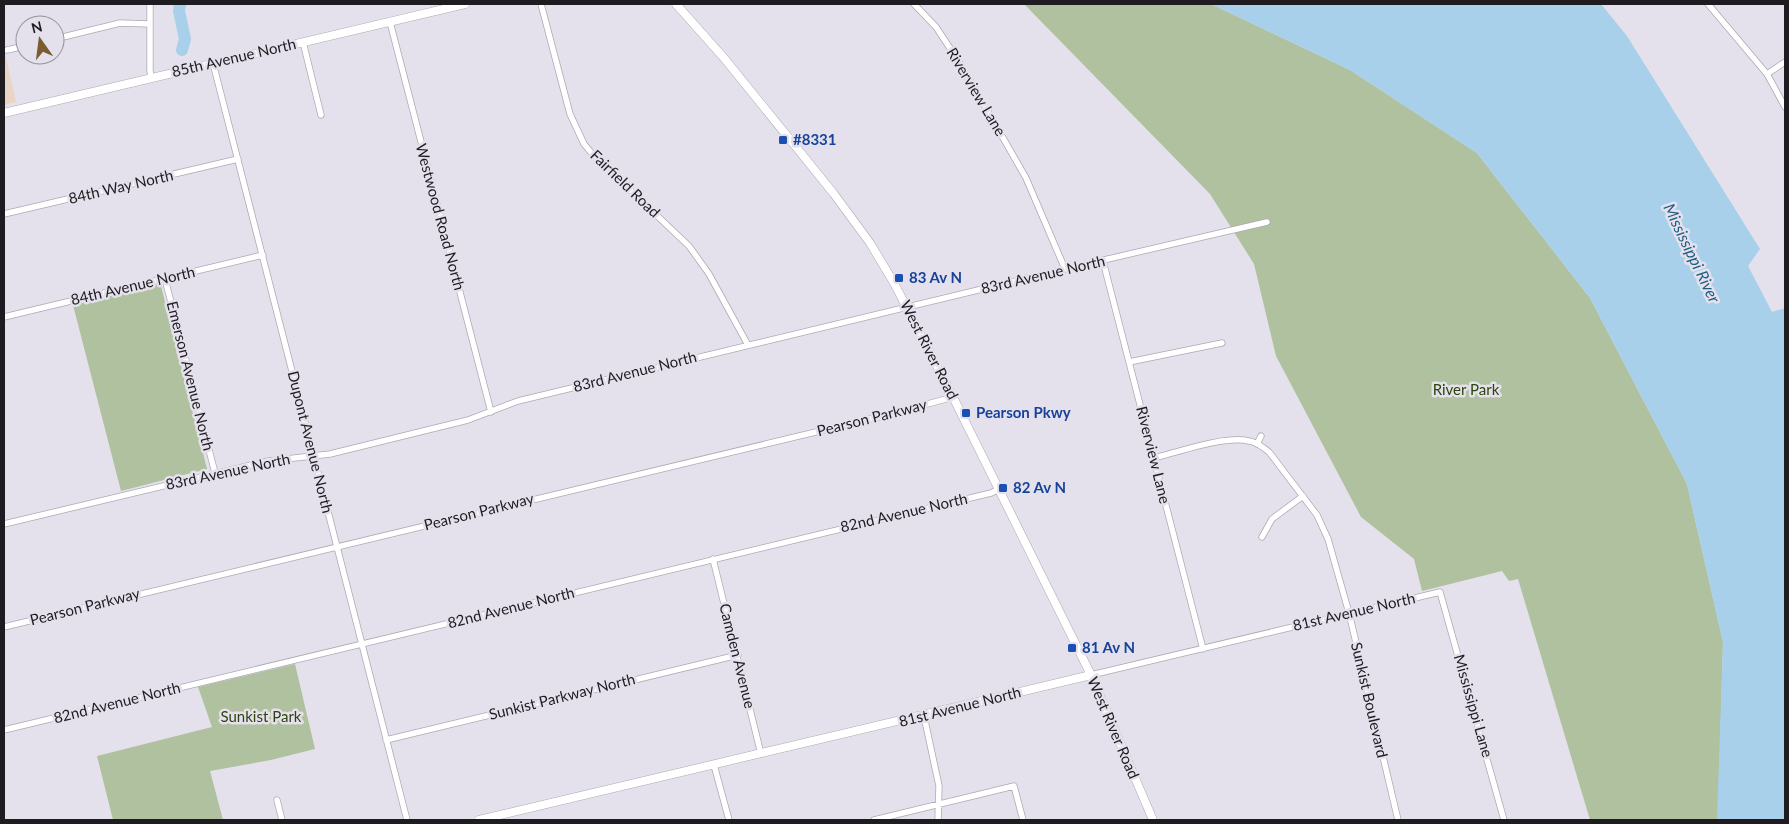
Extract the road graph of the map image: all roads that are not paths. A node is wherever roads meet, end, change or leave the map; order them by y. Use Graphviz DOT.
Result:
graph roads {
  1 [pos="150,4"];
  2 [pos="465,4"];
  3 [pos="541,4"];
  4 [pos="676,4"];
  5 [pos="914,4"];
  6 [pos="1708,4"];
  7 [pos="390,22"];
  8 [pos="150,24"];
  9 [pos="65,37"];
  10 [pos="303,42"];
  11 [pos="15,48"];
  12 [pos="7,50"];
  13 [pos="1785,62"];
  14 [pos="213,64"];
  15 [pos="1767,74"];
  16 [pos="151,78"];
  17 [pos="1785,107"];
  18 [pos="4,113"];
  19 [pos="321,115"];
  20 [pos="238,159"];
  21 [pos="4,214"];
  22 [pos="1267,222"];
  23 [pos="263,255"];
  24 [pos="1103,260"];
  25 [pos="1065,269"];
  26 [pos="165,279"];
  27 [pos="907,307"];
  28 [pos="4,317"];
  29 [pos="1222,343"];
  30 [pos="748,345"];
  31 [pos="1129,362"];
  32 [pos="953,397"];
  33 [pos="491,412"];
  34 [pos="1261,436"];
  35 [pos="1257,444"];
  36 [pos="314,456"];
  37 [pos="1154,458"];
  38 [pos="215,473"];
  39 [pos="999,489"];
  40 [pos="1303,496"];
  41 [pos="4,524"];
  42 [pos="1262,537"];
  43 [pos="337,547"];
  44 [pos="713,559"];
  45 [pos="1440,592"];
  46 [pos="1349,613"];
  47 [pos="4,627"];
  48 [pos="362,644"];
  49 [pos="1203,649"];
  50 [pos="738,655"];
  51 [pos="1091,676"];
  52 [pos="924,716"];
  53 [pos="4,730"];
  54 [pos="386,740"];
  55 [pos="760,754"];
  56 [pos="714,765"];
  57 [pos="277,800"];
  58 [pos="939,804"];
  59 [pos="282,820"];
  60 [pos="406,820"];
  61 [pos="479,820"];
  62 [pos="729,820"];
  63 [pos="874,820"];
  64 [pos="938,820"];
  65 [pos="1023,820"];
  66 [pos="1153,820"];
  67 [pos="1398,820"];
  68 [pos="1504,820"];
  1 -- 8 [label="street"];
  2 -- 7 [label="street, 85th Avenue North"];
  3 -- 30 [label="street, Fairfield Road"];
  4 -- 27 [label="street, West River Road"];
  5 -- 25 [label="street, Riverview Lane"];
  6 -- 15 [label="street"];
  7 -- 10 [label="street, 85th Avenue North"];
  7 -- 33 [label="street, Westwood Road North"];
  8 -- 9 [label="street"];
  8 -- 16 [label="street"];
  10 -- 14 [label="street, 85th Avenue North"];
  10 -- 19 [label="street"];
  11 -- 12 [label="street"];
  13 -- 15 [label="street"];
  14 -- 16 [label="street, 85th Avenue North"];
  14 -- 20 [label="street, Dupont Avenue North"];
  15 -- 17 [label="street"];
  16 -- 18 [label="street, 85th Avenue North"];
  20 -- 21 [label="street, 84th Way North"];
  20 -- 23 [label="street, Dupont Avenue North"];
  22 -- 24 [label="street, 83rd Avenue North"];
  23 -- 26 [label="street, 84th Avenue North"];
  23 -- 36 [label="street, Dupont Avenue North"];
  24 -- 25 [label="street, 83rd Avenue North"];
  24 -- 31 [label="street, Riverview Lane"];
  25 -- 27 [label="street, 83rd Avenue North"];
  26 -- 28 [label="street, 84th Avenue North"];
  26 -- 38 [label="street, Emerson Avenue North"];
  27 -- 30 [label="street, 83rd Avenue North"];
  27 -- 32 [label="street, West River Road"];
  29 -- 31 [label="street"];
  30 -- 33 [label="street, 83rd Avenue North"];
  31 -- 37 [label="street, Riverview Lane"];
  32 -- 39 [label="street, West River Road"];
  32 -- 43 [label="street, Pearson Parkway"];
  33 -- 36 [label="street, 83rd Avenue North"];
  34 -- 35 [label="street"];
  35 -- 37 [label="street"];
  35 -- 40 [label="street, Sunkist Boulevard"];
  36 -- 38 [label="street, 83rd Avenue North"];
  36 -- 43 [label="street, Dupont Avenue North"];
  37 -- 49 [label="street, Riverview Lane"];
  38 -- 41 [label="street, 83rd Avenue North"];
  39 -- 44 [label="street, 82nd Avenue North"];
  39 -- 51 [label="street, West River Road"];
  40 -- 42 [label="street"];
  40 -- 46 [label="street, Sunkist Boulevard"];
  43 -- 47 [label="street, Pearson Parkway"];
  43 -- 48 [label="street, Dupont Avenue North"];
  44 -- 48 [label="street, 82nd Avenue North"];
  44 -- 50 [label="street, Camden Avenue"];
  45 -- 46 [label="street, 81st Avenue North"];
  45 -- 68 [label="street, Mississippi Lane"];
  46 -- 49 [label="street, 81st Avenue North"];
  46 -- 67 [label="street, Sunkist Boulevard"];
  48 -- 53 [label="street, 82nd Avenue North"];
  48 -- 54 [label="street, Dupont Avenue North"];
  49 -- 51 [label="street, 81st Avenue North"];
  50 -- 54 [label="street, Sunkist Parkway North"];
  50 -- 55 [label="street, Camden Avenue"];
  51 -- 52 [label="street, 81st Avenue North"];
  51 -- 66 [label="street, West River Road"];
  52 -- 55 [label="street, 81st Avenue North"];
  52 -- 58 [label="street"];
  54 -- 60 [label="street, Dupont Avenue North"];
  55 -- 56 [label="street, 81st Avenue North"];
  56 -- 61 [label="street, 81st Avenue North"];
  56 -- 62 [label="street"];
  57 -- 59 [label="street"];
  58 -- 63 [label="street"];
  58 -- 64 [label="street"];
  58 -- 65 [label="street"];
}
